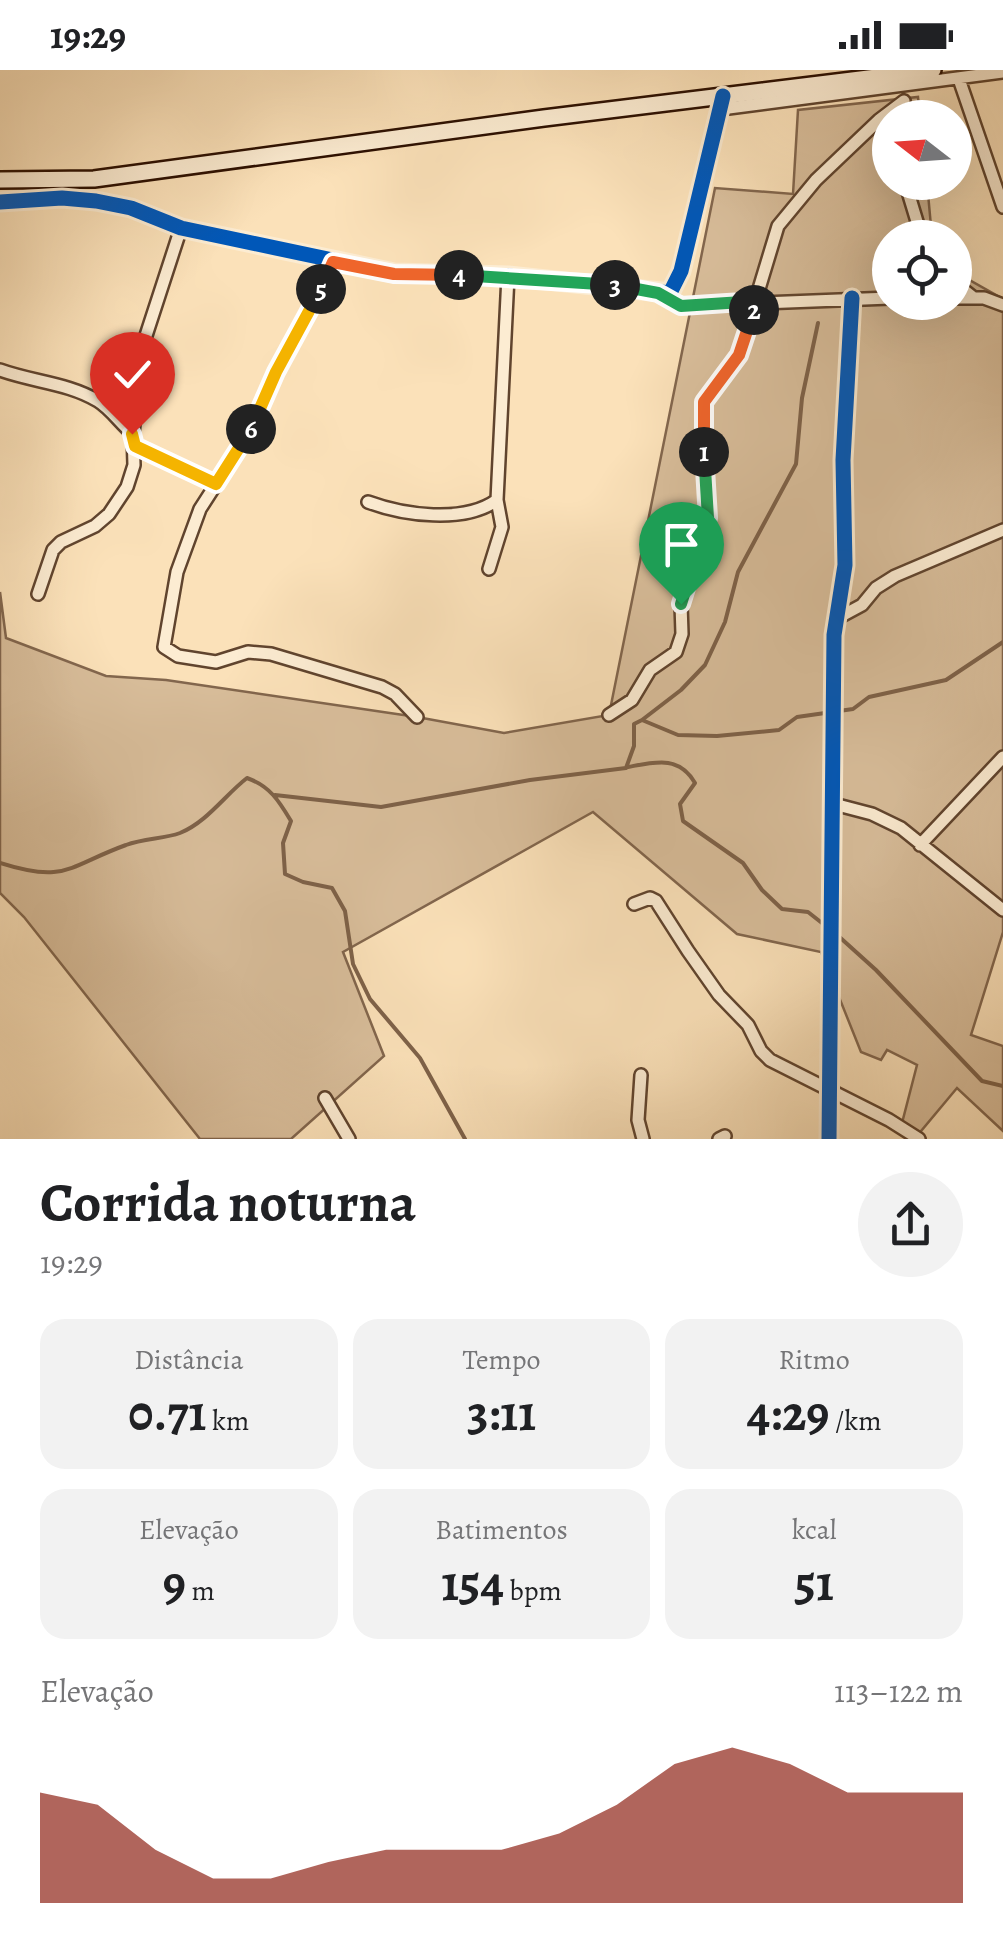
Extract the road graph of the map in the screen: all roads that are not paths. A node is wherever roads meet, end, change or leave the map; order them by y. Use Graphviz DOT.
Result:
graph roads {
  1 [pos="933,70"];
  2 [pos="1003,72"];
  3 [pos="960,79"];
  4 [pos="907,86"];
  5 [pos="904,100"];
  6 [pos="722,102"];
  7 [pos="872,126"];
  8 [pos="0,180"];
  9 [pos="0,202"];
  10 [pos="1003,207"];
  11 [pos="181,228"];
  12 [pos="333,262"];
  13 [pos="508,276"];
  14 [pos="658,293"];
  15 [pos="852,298"];
  16 [pos="872,298"];
  17 [pos="974,298"];
  18 [pos="758,301"];
  19 [pos="1003,304"];
  20 [pos="0,370"];
  21 [pos="134,440"];
  22 [pos="216,484"];
  23 [pos="497,500"];
  24 [pos="368,502"];
  25 [pos="1003,530"];
  26 [pos="489,569"];
  27 [pos="38,594"];
  28 [pos="836,619"];
  29 [pos="609,716"];
  30 [pos="417,717"];
  31 [pos="1003,757"];
  32 [pos="830,803"];
  33 [pos="920,844"];
  34 [pos="634,904"];
  35 [pos="1003,910"];
  36 [pos="640,1075"];
  37 [pos="830,1092"];
  38 [pos="326,1098"];
  39 [pos="348,1139"];
  40 [pos="643,1139"];
  41 [pos="829,1139"];
  42 [pos="919,1139"];
  1 -- 6 [label="main road"];
  2 -- 3 [label="street"];
  3 -- 4 [label="street"];
  3 -- 10 [label="street"];
  4 -- 5 [label="street"];
  4 -- 6 [label="street"];
  6 -- 8 [label="main road"];
  6 -- 14 [label="street"];
  7 -- 18 [label="street"];
  9 -- 11 [label="street"];
  11 -- 12 [label="street"];
  11 -- 21 [label="street"];
  12 -- 13 [label="street"];
  12 -- 22 [label="street"];
  13 -- 14 [label="street"];
  13 -- 23 [label="street"];
  14 -- 18 [label="street"];
  15 -- 16 [label="street"];
  15 -- 18 [label="street"];
  15 -- 28 [label="street"];
  17 -- 19 [label="street"];
  18 -- 29 [label="street"];
  20 -- 21 [label="street"];
  21 -- 22 [label="street"];
  21 -- 27 [label="street"];
  22 -- 30 [label="street"];
  23 -- 24 [label="street"];
  23 -- 26 [label="street"];
  25 -- 28 [label="street"];
  28 -- 32 [label="street"];
  31 -- 33 [label="street"];
  32 -- 33 [label="street"];
  32 -- 37 [label="street"];
  33 -- 35 [label="street"];
  34 -- 37 [label="street"];
  36 -- 40 [label="street"];
  37 -- 41 [label="street"];
  37 -- 42 [label="street"];
  38 -- 39 [label="street"];
}
